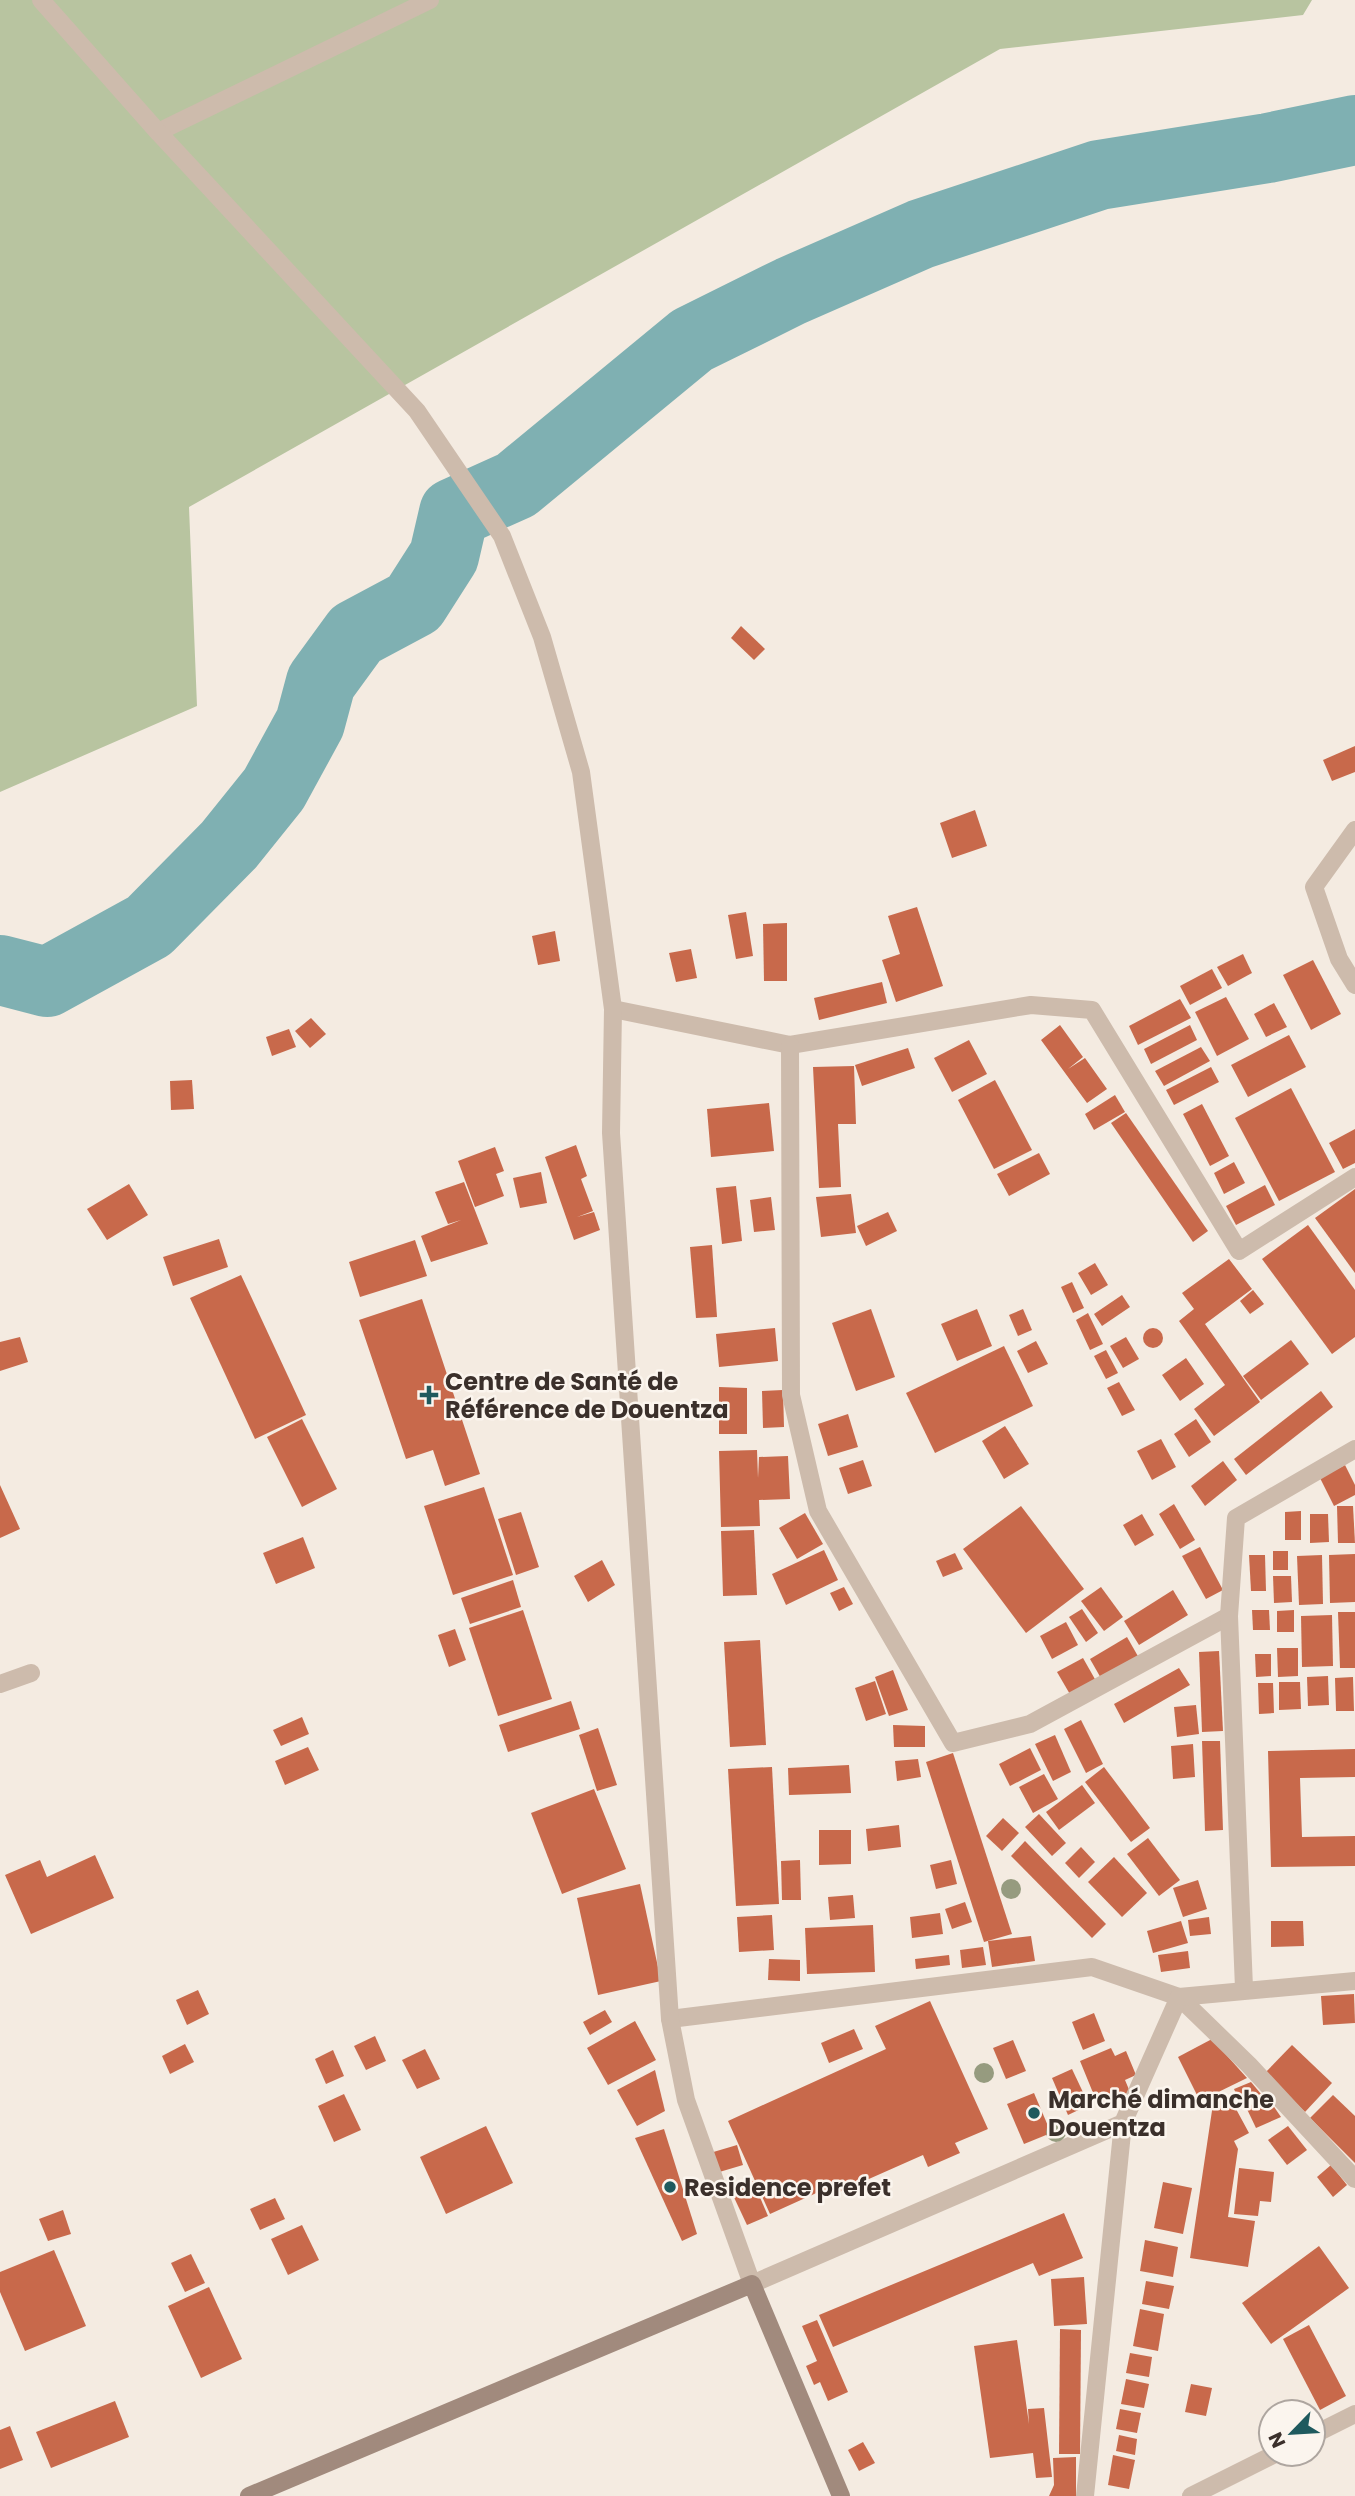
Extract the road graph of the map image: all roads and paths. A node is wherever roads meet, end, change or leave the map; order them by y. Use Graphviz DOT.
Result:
graph roads {
  1 [pos="41,0"];
  2 [pos="430,0"];
  3 [pos="158,132"];
  4 [pos="1355,830"];
  5 [pos="1355,985"];
  6 [pos="613,1009"];
  7 [pos="790,1045"];
  8 [pos="1355,1177"];
  9 [pos="1355,1449"];
  10 [pos="1229,1616"];
  11 [pos="31,1673"];
  12 [pos="0,1684"];
  13 [pos="1355,1980"];
  14 [pos="1244,1988"];
  15 [pos="1179,1997"];
  16 [pos="670,2019"];
  17 [pos="1123,2123"];
  18 [pos="1355,2179"];
  19 [pos="752,2284"];
  20 [pos="1355,2414"];
  21 [pos="1327,2428"];
  22 [pos="1257,2463"];
  23 [pos="249,2496"];
  24 [pos="841,2496"];
  25 [pos="1085,2496"];
  26 [pos="1191,2496"];
  1 -- 3 [label="street"];
  2 -- 3 [label="street"];
  3 -- 6 [label="street"];
  4 -- 5 [label="street"];
  6 -- 7 [label="street"];
  6 -- 16 [label="street"];
  7 -- 8 [label="street"];
  7 -- 10 [label="street"];
  9 -- 10 [label="street"];
  10 -- 14 [label="street"];
  11 -- 12 [label="street"];
  13 -- 14 [label="street"];
  14 -- 15 [label="street"];
  15 -- 16 [label="street"];
  15 -- 17 [label="street"];
  15 -- 18 [label="street"];
  16 -- 19 [label="street"];
  17 -- 19 [label="street"];
  17 -- 25 [label="street"];
  19 -- 23 [label="main road"];
  19 -- 24 [label="main road"];
  20 -- 21 [label="street"];
  22 -- 26 [label="street"];
}
